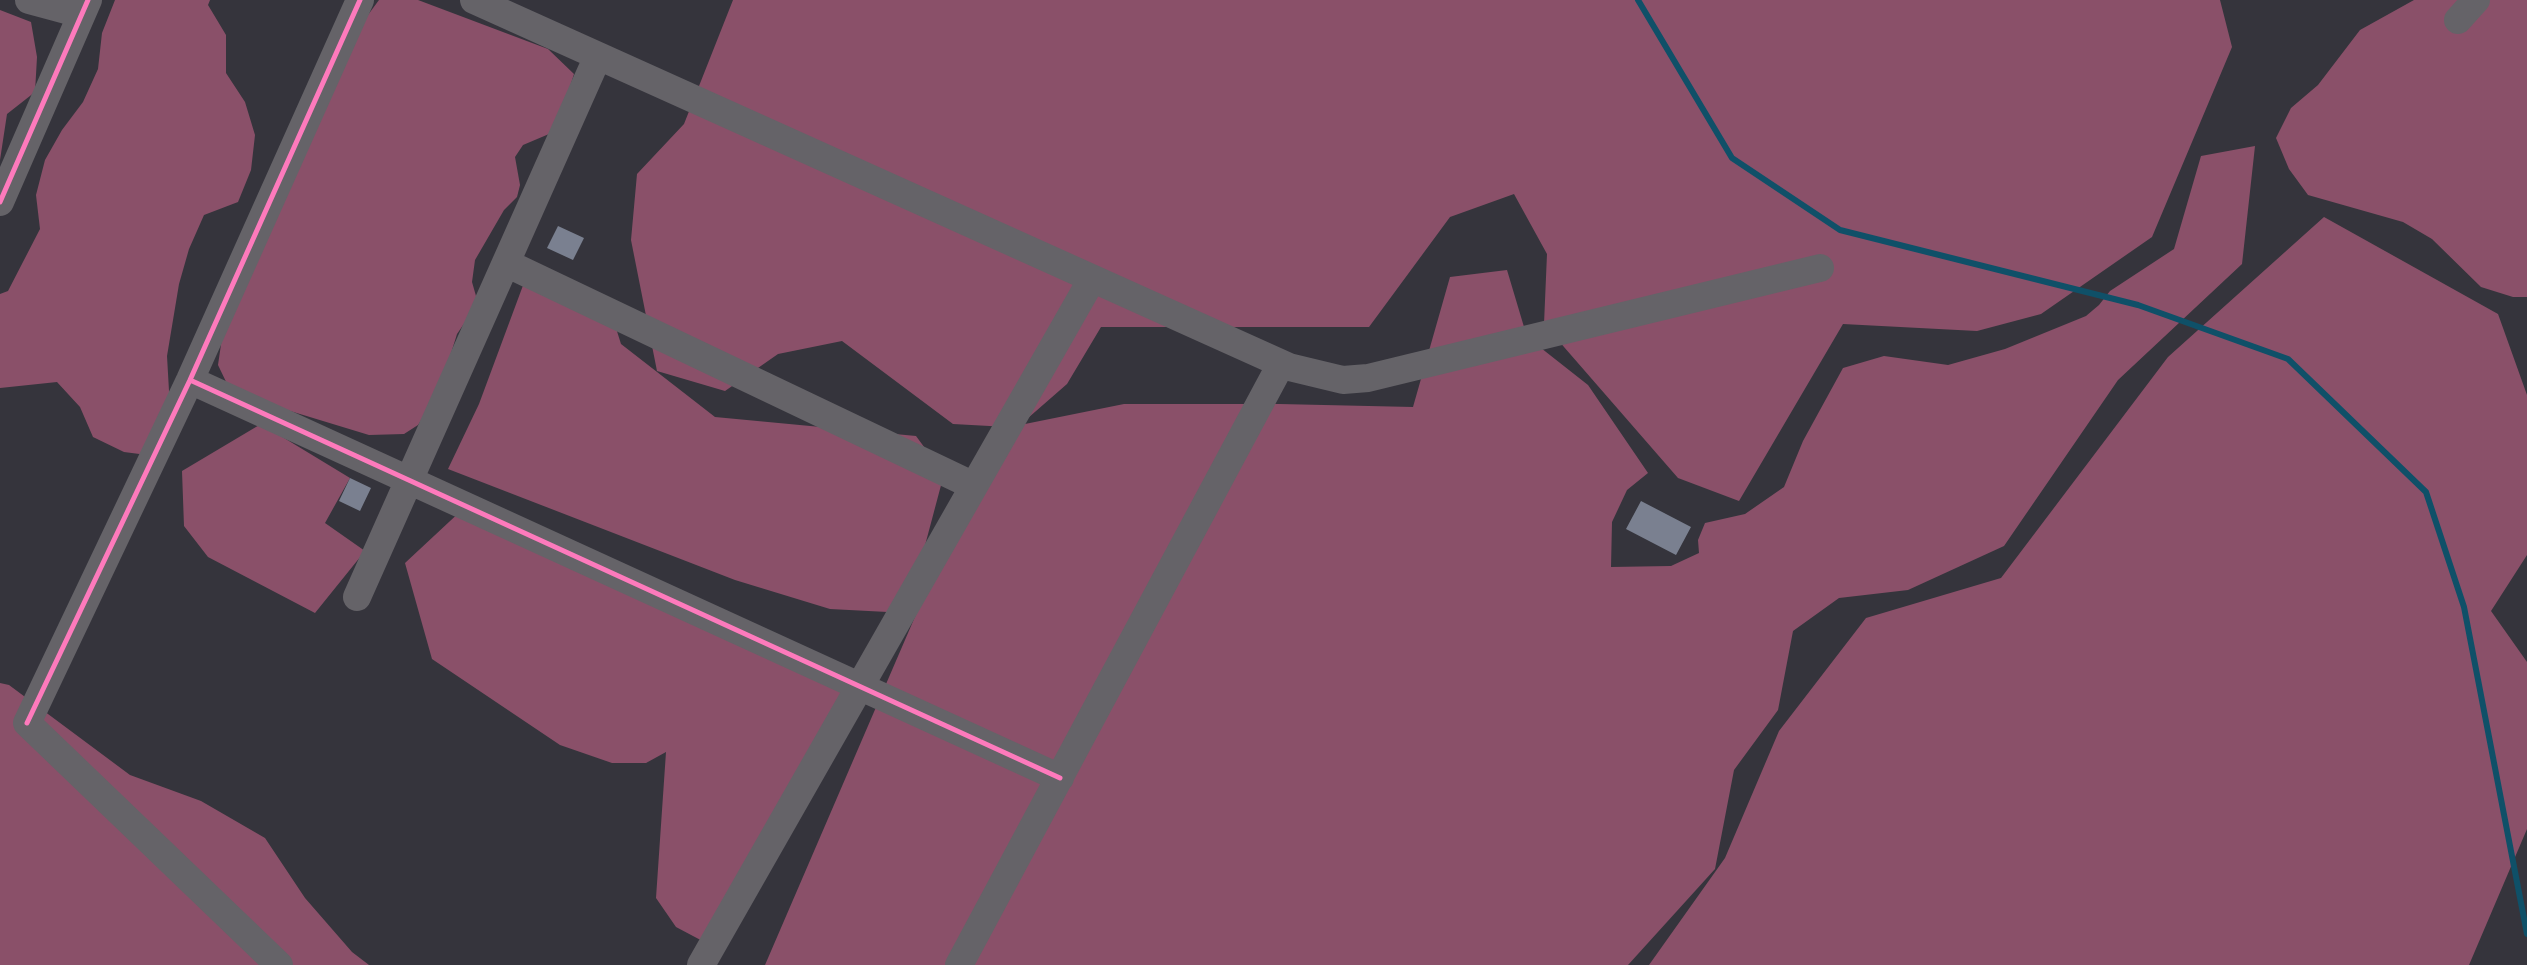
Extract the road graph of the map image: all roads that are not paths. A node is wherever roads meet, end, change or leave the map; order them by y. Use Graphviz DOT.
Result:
graph roads {
  1 [pos="29,0"];
  2 [pos="360,0"];
  3 [pos="474,0"];
  4 [pos="2476,0"];
  5 [pos="84,7"];
  6 [pos="2458,20"];
  7 [pos="598,56"];
  8 [pos="0,202"];
  9 [pos="506,263"];
  10 [pos="1820,268"];
  11 [pos="1092,279"];
  12 [pos="1281,364"];
  13 [pos="190,380"];
  14 [pos="409,480"];
  15 [pos="974,486"];
  16 [pos="357,597"];
  17 [pos="860,687"];
  18 [pos="1060,778"];
  19 [pos="279,965"];
  20 [pos="701,965"];
  21 [pos="959,965"];
  1 -- 5 [label="street"];
  2 -- 13 [label="street"];
  3 -- 7 [label="street"];
  4 -- 6 [label="street"];
  5 -- 8 [label="street"];
  7 -- 9 [label="street"];
  7 -- 11 [label="street"];
  9 -- 14 [label="street"];
  9 -- 15 [label="street"];
  10 -- 12 [label="street"];
  11 -- 12 [label="street"];
  11 -- 15 [label="street"];
  12 -- 18 [label="street"];
  13 -- 14 [label="street"];
  13 -- 19 [label="street"];
  14 -- 16 [label="street"];
  14 -- 17 [label="street"];
  15 -- 17 [label="street"];
  17 -- 18 [label="street"];
  17 -- 20 [label="street"];
  18 -- 21 [label="street"];
}
